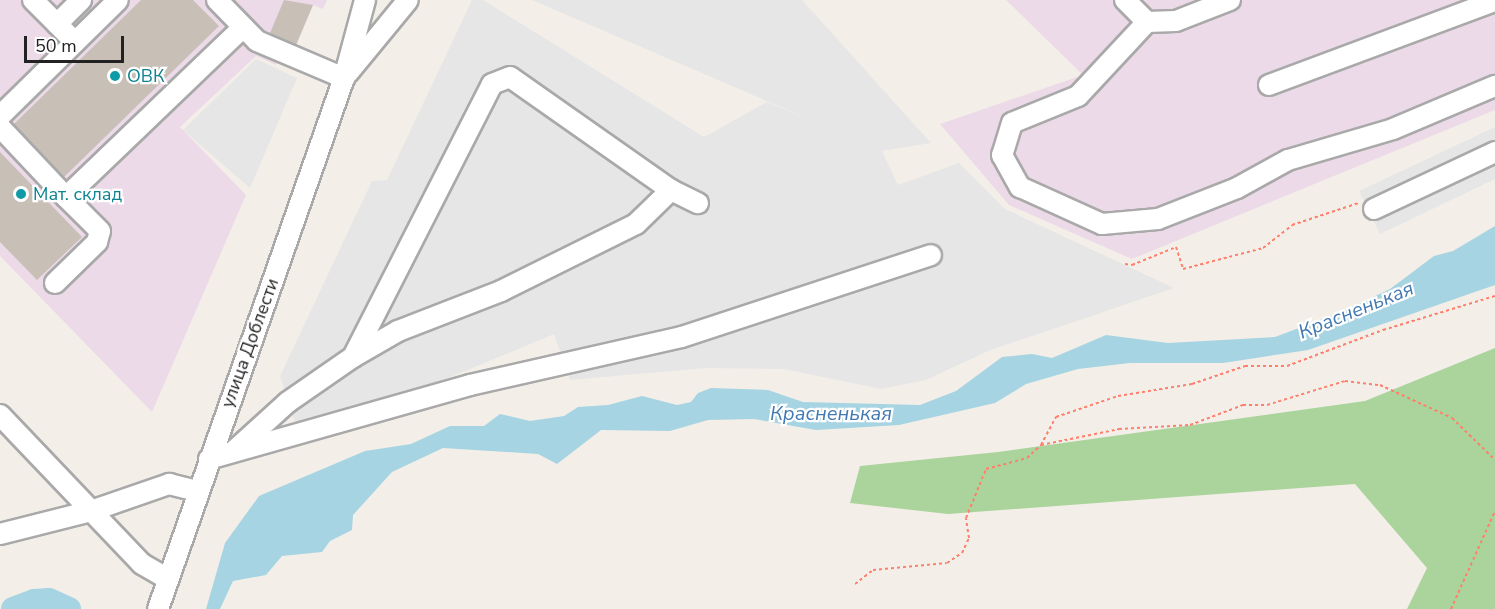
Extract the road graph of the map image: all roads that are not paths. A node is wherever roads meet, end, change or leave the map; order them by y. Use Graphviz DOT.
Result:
graph roads {
  1 [pos="33,0"];
  2 [pos="81,0"];
  3 [pos="118,0"];
  4 [pos="217,0"];
  5 [pos="365,0"];
  6 [pos="408,0"];
  7 [pos="1125,0"];
  8 [pos="1230,0"];
  9 [pos="1495,1"];
  10 [pos="1147,22"];
  11 [pos="57,24"];
  12 [pos="243,27"];
  13 [pos="75,42"];
  14 [pos="344,78"];
  15 [pos="1269,85"];
  16 [pos="1495,86"];
  17 [pos="0,116"];
  18 [pos="0,127"];
  19 [pos="1495,152"];
  20 [pos="671,190"];
  21 [pos="66,197"];
  22 [pos="698,203"];
  23 [pos="1380,206"];
  24 [pos="931,255"];
  25 [pos="55,283"];
  26 [pos="353,357"];
  27 [pos="0,415"];
  28 [pos="232,453"];
  29 [pos="209,459"];
  30 [pos="198,491"];
  31 [pos="91,510"];
  32 [pos="0,534"];
  33 [pos="168,579"];
  34 [pos="158,609"];
  1 -- 11 [label="street"];
  2 -- 11 [label="street"];
  3 -- 13 [label="street"];
  4 -- 12 [label="street"];
  5 -- 14 [label="street, улица Доблести"];
  6 -- 14 [label="street"];
  7 -- 10 [label="street"];
  8 -- 10 [label="street"];
  9 -- 15 [label="street"];
  10 -- 16 [label="street"];
  11 -- 13 [label="street"];
  12 -- 14 [label="street"];
  12 -- 21 [label="street"];
  13 -- 17 [label="street"];
  14 -- 29 [label="street, улица Доблести"];
  18 -- 21 [label="street"];
  19 -- 23 [label="street"];
  20 -- 22 [label="street"];
  20 -- 26 [label="street"];
  20 -- 26 [label="street"];
  21 -- 25 [label="street"];
  24 -- 28 [label="street"];
  26 -- 28 [label="street"];
  27 -- 31 [label="street"];
  28 -- 29 [label="street"];
  29 -- 30 [label="street, улица Доблести"];
  30 -- 31 [label="street"];
  30 -- 33 [label="street, улица Доблести"];
  31 -- 32 [label="street"];
  31 -- 33 [label="street"];
  33 -- 34 [label="street, улица Доблести"];
}
